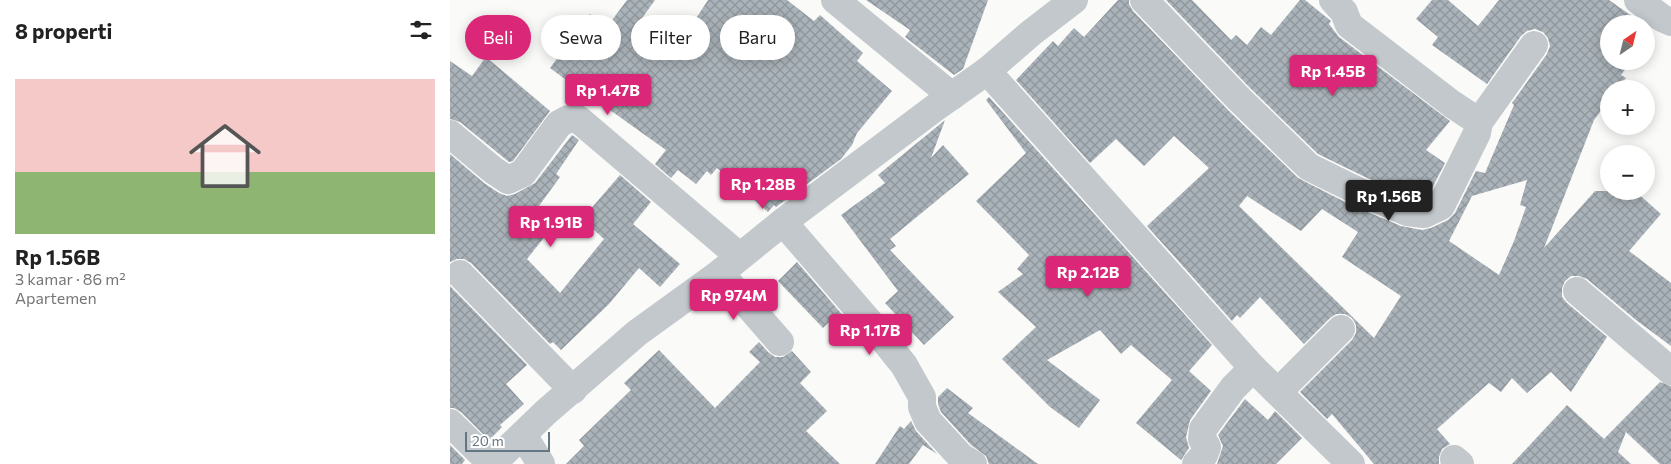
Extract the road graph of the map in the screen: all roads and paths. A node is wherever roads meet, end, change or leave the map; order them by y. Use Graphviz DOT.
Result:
graph roads {
  1 [pos="835,0"];
  2 [pos="1074,0"];
  3 [pos="1144,0"];
  4 [pos="1333,0"];
  5 [pos="1638,0"];
  6 [pos="1671,22"];
  7 [pos="1534,45"];
  8 [pos="987,71"];
  9 [pos="952,96"];
  10 [pos="1479,122"];
  11 [pos="450,134"];
  12 [pos="782,222"];
  13 [pos="729,264"];
  14 [pos="460,274"];
  15 [pos="1577,291"];
  16 [pos="1341,329"];
  17 [pos="780,342"];
  18 [pos="1253,368"];
  19 [pos="1671,371"];
  20 [pos="573,390"];
  21 [pos="1279,392"];
  22 [pos="450,423"];
  23 [pos="523,435"];
  24 [pos="492,464"];
  25 [pos="541,464"];
  26 [pos="973,464"];
  27 [pos="1196,464"];
  28 [pos="1351,464"];
  1 -- 9 [label="street"];
  2 -- 8 [label="street"];
  3 -- 10 [label="street"];
  4 -- 10 [label="street"];
  5 -- 6 [label="street"];
  7 -- 10 [label="street"];
  8 -- 9 [label="street"];
  8 -- 18 [label="street"];
  9 -- 12 [label="street"];
  11 -- 13 [label="street"];
  12 -- 13 [label="street"];
  12 -- 26 [label="street"];
  13 -- 17 [label="street"];
  13 -- 20 [label="street"];
  14 -- 20 [label="street"];
  15 -- 19 [label="street"];
  16 -- 21 [label="street"];
  18 -- 21 [label="street"];
  18 -- 27 [label="street"];
  20 -- 23 [label="street"];
  21 -- 28 [label="street"];
  22 -- 24 [label="street"];
  23 -- 24 [label="street"];
  23 -- 25 [label="street"];
}
